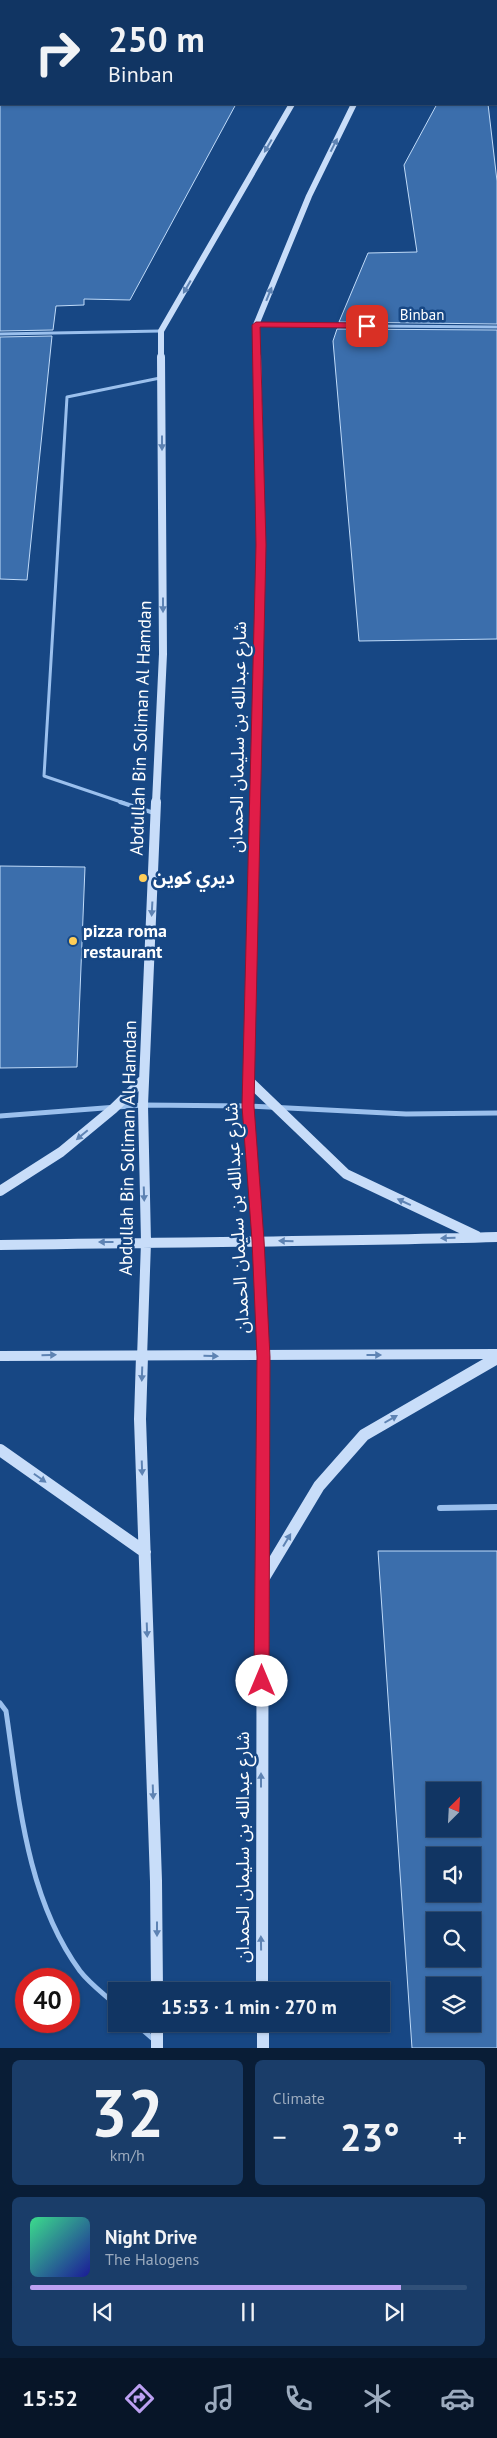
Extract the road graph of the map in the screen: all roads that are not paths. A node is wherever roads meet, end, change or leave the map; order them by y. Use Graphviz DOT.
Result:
graph roads {
  1 [pos="291,105"];
  2 [pos="354,105"];
  3 [pos="256,325"];
  4 [pos="497,327"];
  5 [pos="161,331"];
  6 [pos="0,334"];
  7 [pos="162,378"];
  8 [pos="156,813"];
  9 [pos="144,1079"];
  10 [pos="249,1081"];
  11 [pos="143,1105"];
  12 [pos="248,1106"];
  13 [pos="113,1109"];
  14 [pos="278,1109"];
  15 [pos="497,1113"];
  16 [pos="0,1116"];
  17 [pos="0,1191"];
  18 [pos="480,1237"];
  19 [pos="497,1237"];
  20 [pos="258,1240"];
  21 [pos="146,1242"];
  22 [pos="0,1245"];
  23 [pos="142,1355"];
  24 [pos="0,1356"];
  25 [pos="497,1356"];
  26 [pos="263,1357"];
  27 [pos="0,1450"];
  28 [pos="497,1507"];
  29 [pos="440,1508"];
  30 [pos="145,1552"];
  31 [pos="262,1582"];
  32 [pos="0,1703"];
  33 [pos="157,1982"];
  34 [pos="262,1982"];
  35 [pos="108,1998"];
  36 [pos="144,2032"];
  37 [pos="157,2032"];
  38 [pos="263,2032"];
  39 [pos="157,2046"];
  40 [pos="263,2048"];
  1 -- 5 [label="street, one-way"];
  3 -- 2 [label="street, شارع عبدالله بن سليمان الحمدان, one-way"];
  3 -- 4 [label="street, Binban"];
  3 -- 10 [label="street, شارع عبدالله بن سليمان الحمدان"];
  5 -- 6 [label="street"];
  5 -- 7 [label="street, Abdullah Bin Soliman Al Hamdan"];
  7 -- 8 [label="street, Abdullah Bin Soliman Al Hamdan, one-way"];
  7 -- 8 [label="lane"];
  8 -- 9 [label="street, Abdullah Bin Soliman Al Hamdan, one-way"];
  9 -- 11 [label="street, Abdullah Bin Soliman Al Hamdan"];
  9 -- 13 [label="street"];
  10 -- 12 [label="street, شارع عبدالله بن سليمان الحمدان"];
  10 -- 14 [label="street"];
  11 -- 12 [label="street"];
  11 -- 13 [label="street"];
  11 -- 21 [label="street, Abdullah Bin Soliman Al Hamdan, one-way"];
  12 -- 14 [label="street"];
  12 -- 20 [label="street, شارع عبدالله بن سليمان الحمدان"];
  13 -- 16 [label="street"];
  13 -- 17 [label="street, one-way"];
  14 -- 15 [label="street"];
  18 -- 14 [label="street, one-way"];
  18 -- 19 [label="street"];
  18 -- 20 [label="street, one-way"];
  20 -- 21 [label="street"];
  20 -- 26 [label="street, شارع عبدالله بن سليمان الحمدان"];
  21 -- 22 [label="street, one-way"];
  21 -- 23 [label="street, Abdullah Bin Soliman Al Hamdan"];
  24 -- 23 [label="street, one-way"];
  23 -- 26 [label="street, one-way"];
  23 -- 30 [label="street, Abdullah Bin Soliman Al Hamdan, one-way"];
  26 -- 25 [label="street, one-way"];
  31 -- 25 [label="street, one-way"];
  26 -- 31 [label="street, شارع عبدالله بن سليمان الحمدان"];
  27 -- 30 [label="street, one-way"];
  28 -- 29 [label="street"];
  30 -- 33 [label="street, one-way"];
  34 -- 31 [label="street, شارع عبدالله بن سليمان الحمدان, one-way"];
  32 -- 35 [label="lane"];
  36 -- 39 [label="lane"];
  37 -- 39 [label="street"];
  38 -- 40 [label="street"];
}
